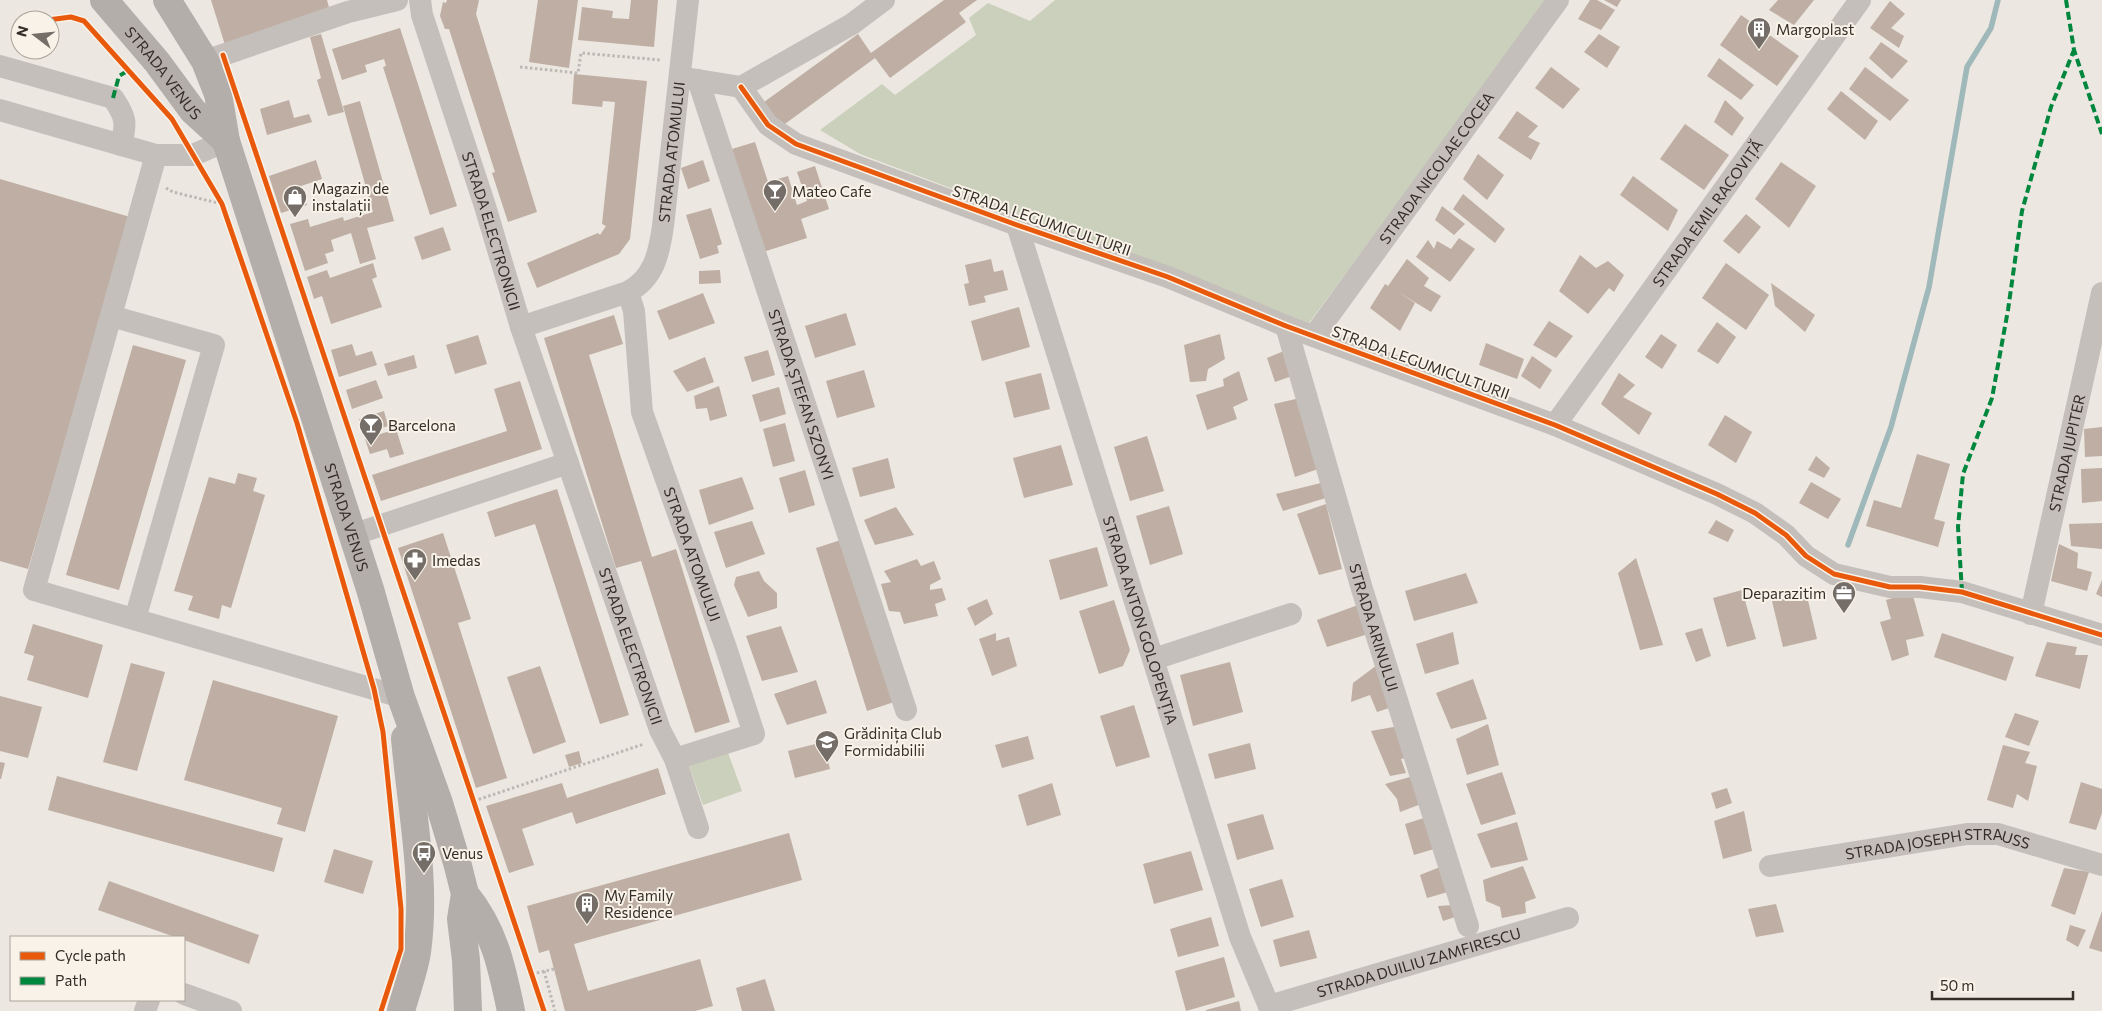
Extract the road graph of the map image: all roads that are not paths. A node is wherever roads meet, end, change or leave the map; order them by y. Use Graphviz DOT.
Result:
graph roads {
  1 [pos="104,0"];
  2 [pos="166,0"];
  3 [pos="397,0"];
  4 [pos="688,0"];
  5 [pos="884,0"];
  6 [pos="1558,0"];
  7 [pos="1860,0"];
  8 [pos="417,1"];
  9 [pos="346,6"];
  10 [pos="205,61"];
  11 [pos="0,66"];
  12 [pos="687,73"];
  13 [pos="740,87"];
  14 [pos="0,110"];
  15 [pos="226,141"];
  16 [pos="121,145"];
  17 [pos="156,155"];
  18 [pos="1016,225"];
  19 [pos="628,292"];
  20 [pos="2102,293"];
  21 [pos="111,316"];
  22 [pos="1286,326"];
  23 [pos="521,327"];
  24 [pos="1314,336"];
  25 [pos="1555,425"];
  26 [pos="568,463"];
  27 [pos="352,535"];
  28 [pos="1291,614"];
  29 [pos="2031,614"];
  30 [pos="135,619"];
  31 [pos="2102,635"];
  32 [pos="1154,659"];
  33 [pos="401,697"];
  34 [pos="906,710"];
  35 [pos="675,759"];
  36 [pos="698,828"];
  37 [pos="2102,865"];
  38 [pos="1770,866"];
  39 [pos="465,894"];
  40 [pos="1568,918"];
  41 [pos="1468,926"];
  42 [pos="185,994"];
  43 [pos="1270,1008"];
  44 [pos="231,1011"];
  45 [pos="401,1011"];
  46 [pos="468,1011"];
  47 [pos="510,1011"];
  1 -- 15 [label="main road, STRADA VENUS"];
  2 -- 10 [label="main road, STRADA VENUS"];
  3 -- 9 [label="street"];
  4 -- 12 [label="street, STRADA ATOMULUI"];
  5 -- 13 [label="street"];
  6 -- 24 [label="street, STRADA NICOLAE COCEA"];
  7 -- 25 [label="street, STRADA EMIL RACOVIȚĂ"];
  8 -- 23 [label="street, STRADA ELECTRONICII"];
  9 -- 10 [label="street"];
  10 -- 15 [label="main road, STRADA VENUS"];
  11 -- 16 [label="street"];
  12 -- 13 [label="street"];
  12 -- 19 [label="street, STRADA ATOMULUI"];
  12 -- 34 [label="street, STRADA ȘTEFAN SZONYI"];
  13 -- 18 [label="street, STRADA LEGUMICULTURII"];
  14 -- 16 [label="street"];
  15 -- 17 [label="street"];
  15 -- 27 [label="main road, STRADA VENUS"];
  16 -- 17 [label="street"];
  17 -- 21 [label="street"];
  18 -- 22 [label="street, STRADA LEGUMICULTURII"];
  18 -- 32 [label="street, STRADA ANTON GOLOPENȚIA"];
  19 -- 23 [label="street, STRADA ATOMULUI"];
  19 -- 35 [label="street, STRADA ATOMULUI"];
  20 -- 29 [label="street, STRADA JUPITER"];
  21 -- 30 [label="street"];
  21 -- 30 [label="street"];
  22 -- 24 [label="street, STRADA LEGUMICULTURII"];
  22 -- 41 [label="street, STRADA ARINULUI"];
  23 -- 26 [label="street, STRADA ELECTRONICII"];
  24 -- 25 [label="street, STRADA LEGUMICULTURII"];
  25 -- 29 [label="street, STRADA LEGUMICULTURII"];
  26 -- 27 [label="street"];
  26 -- 35 [label="street, STRADA ELECTRONICII"];
  27 -- 33 [label="main road, STRADA VENUS"];
  28 -- 32 [label="street"];
  29 -- 31 [label="street, STRADA LEGUMICULTURII"];
  30 -- 33 [label="street"];
  32 -- 43 [label="street, STRADA ANTON GOLOPENȚIA"];
  33 -- 39 [label="main road, STRADA VENUS"];
  33 -- 45 [label="main road"];
  35 -- 36 [label="street, STRADA ELECTRONICII"];
  37 -- 38 [label="street, STRADA JOSEPH STRAUSS"];
  39 -- 46 [label="main road, STRADA VENUS"];
  39 -- 47 [label="main road, STRADA VENUS"];
  40 -- 43 [label="street, STRADA DUILIU ZAMFIRESCU"];
  42 -- 44 [label="street"];
}
